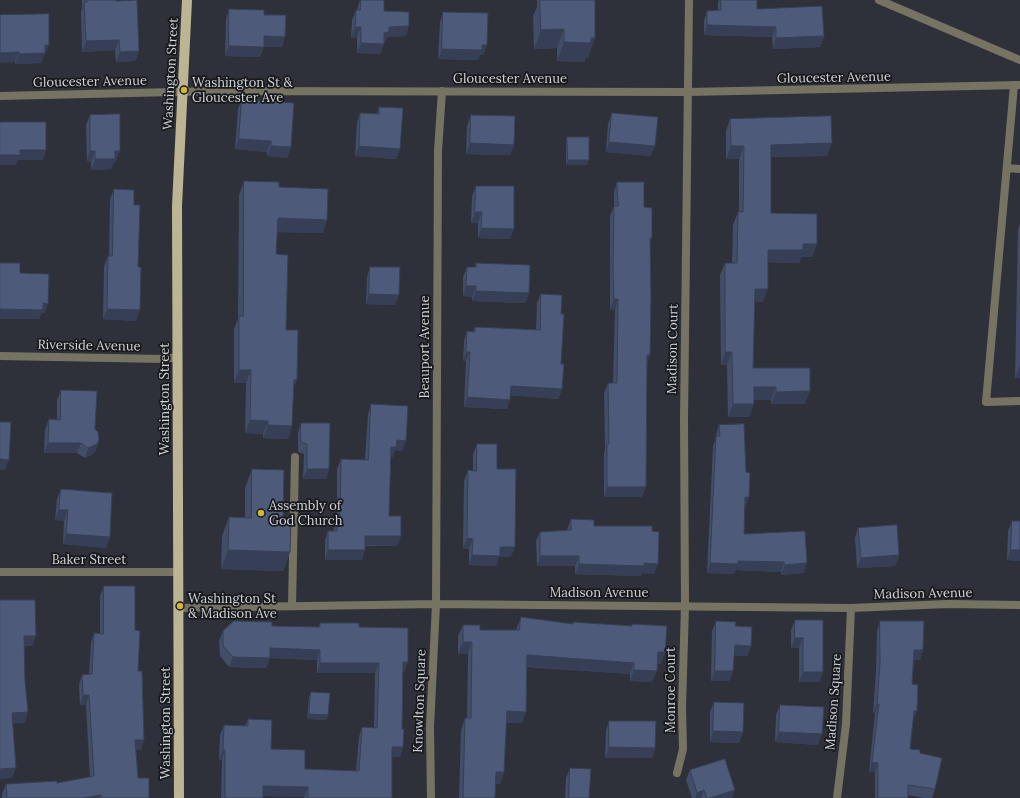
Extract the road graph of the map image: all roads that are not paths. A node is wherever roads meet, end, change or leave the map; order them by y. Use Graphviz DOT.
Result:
graph roads {
  1 [pos="187,0"];
  2 [pos="689,0"];
  3 [pos="879,0"];
  4 [pos="1020,60"];
  5 [pos="1017,85"];
  6 [pos="442,91"];
  7 [pos="183,92"];
  8 [pos="688,92"];
  9 [pos="0,96"];
  10 [pos="1007,168"];
  11 [pos="1020,169"];
  12 [pos="0,356"];
  13 [pos="178,357"];
  14 [pos="1020,401"];
  15 [pos="295,457"];
  16 [pos="0,572"];
  17 [pos="178,572"];
  18 [pos="436,604"];
  19 [pos="1020,605"];
  20 [pos="292,606"];
  21 [pos="685,606"];
  22 [pos="179,608"];
  23 [pos="851,608"];
  24 [pos="677,773"];
  25 [pos="179,798"];
  26 [pos="431,798"];
  27 [pos="837,798"];
  1 -- 7 [label="main road, Washington Street"];
  2 -- 8 [label="street, Madison Court"];
  3 -- 4 [label="street"];
  5 -- 8 [label="street, Gloucester Avenue"];
  5 -- 10 [label="street"];
  6 -- 7 [label="street, Gloucester Avenue"];
  6 -- 8 [label="street, Gloucester Avenue"];
  6 -- 18 [label="street, Beauport Avenue"];
  7 -- 9 [label="street, Gloucester Avenue"];
  7 -- 13 [label="main road, Washington Street"];
  8 -- 21 [label="street, Madison Court"];
  10 -- 11 [label="street"];
  10 -- 14 [label="street"];
  12 -- 13 [label="street, Riverside Avenue"];
  13 -- 17 [label="main road, Washington Street"];
  15 -- 20 [label="street"];
  16 -- 17 [label="street, Baker Street"];
  17 -- 22 [label="main road, Washington Street"];
  18 -- 20 [label="street, Madison Avenue"];
  18 -- 21 [label="street, Madison Avenue"];
  18 -- 26 [label="street, Knowlton Square"];
  19 -- 23 [label="street, Madison Avenue"];
  20 -- 22 [label="street, Madison Avenue"];
  21 -- 23 [label="street, Madison Avenue"];
  21 -- 24 [label="street, Monroe Court"];
  22 -- 25 [label="main road, Washington Street"];
  23 -- 27 [label="street, Madison Square"];
}
